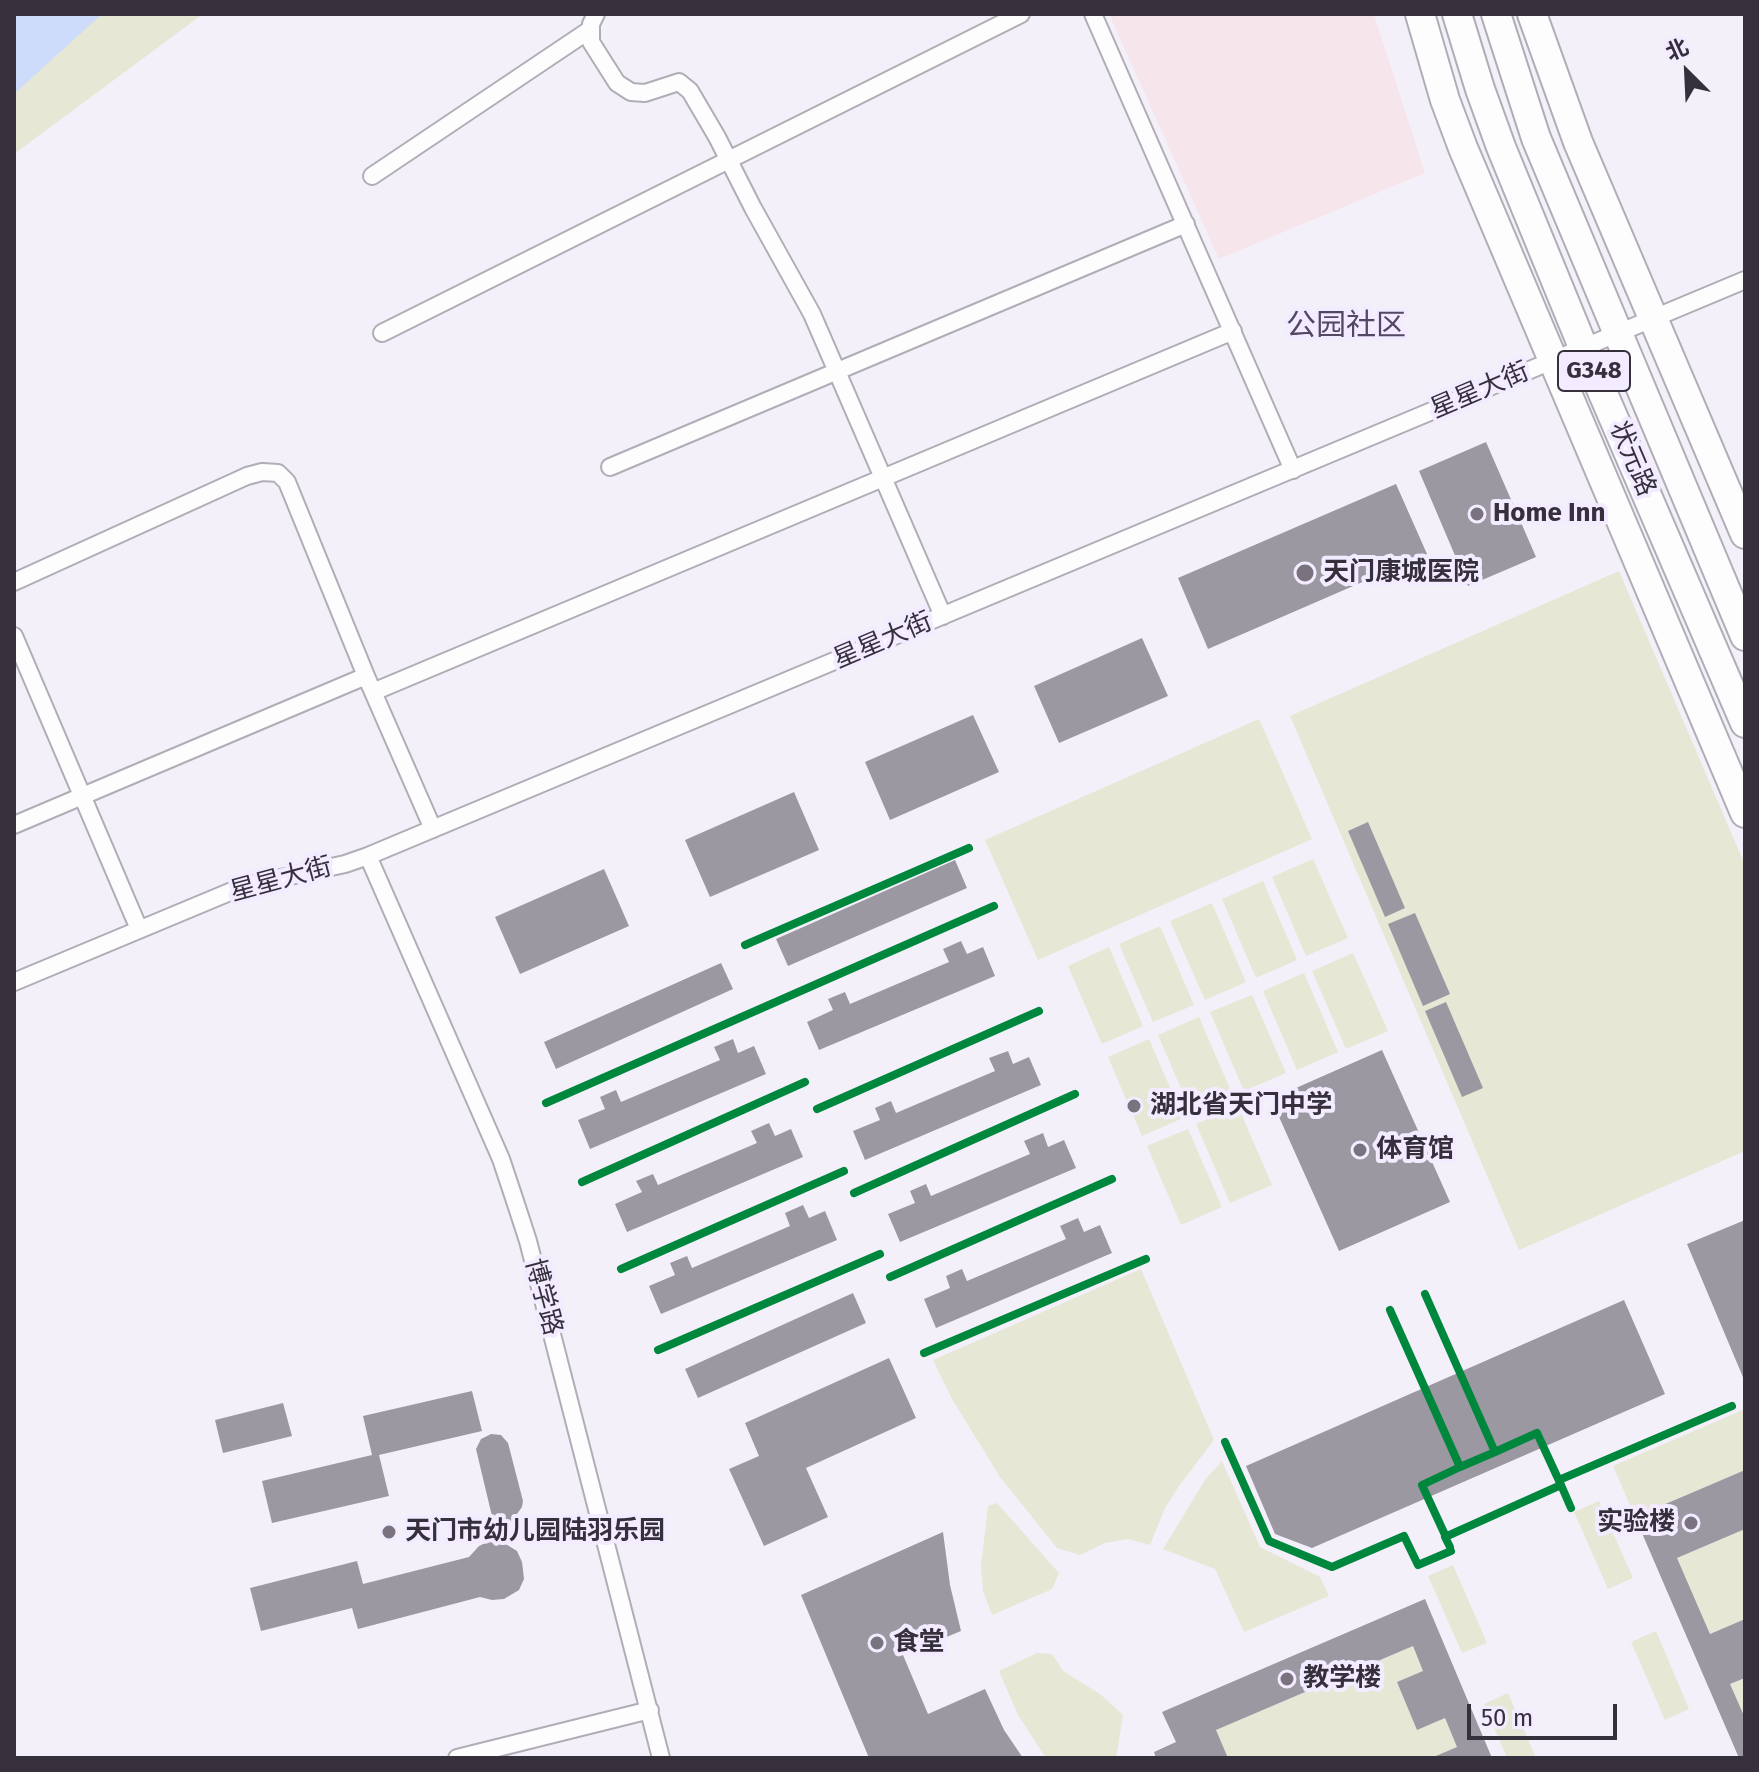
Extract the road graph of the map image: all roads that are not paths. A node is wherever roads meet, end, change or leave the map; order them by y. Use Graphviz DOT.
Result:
graph roads {
  1 [pos="1021,14"];
  2 [pos="1093,14"];
  3 [pos="1420,14"];
  4 [pos="1457,14"];
  5 [pos="1496,14"];
  6 [pos="1532,14"];
  7 [pos="594,22"];
  8 [pos="1470,60"];
  9 [pos="1578,142"];
  10 [pos="728,160"];
  11 [pos="372,176"];
  12 [pos="1555,182"];
  13 [pos="1186,224"];
  14 [pos="1745,280"];
  15 [pos="1652,320"];
  16 [pos="1233,331"];
  17 [pos="382,333"];
  18 [pos="1617,334"];
  19 [pos="1583,347"];
  20 [pos="1552,360"];
  21 [pos="836,371"];
  22 [pos="610,467"];
  23 [pos="1293,470"];
  24 [pos="882,478"];
  25 [pos="1745,534"];
  26 [pos="14,582"];
  27 [pos="943,616"];
  28 [pos="14,636"];
  29 [pos="1745,636"];
  30 [pos="369,684"];
  31 [pos="1745,723"];
  32 [pos="82,796"];
  33 [pos="1745,813"];
  34 [pos="14,825"];
  35 [pos="433,829"];
  36 [pos="368,856"];
  37 [pos="139,929"];
  38 [pos="14,982"];
  39 [pos="650,1710"];
  40 [pos="457,1758"];
  41 [pos="661,1758"];
  1 -- 10 [label="street"];
  2 -- 13 [label="street"];
  3 -- 8 [label="highway"];
  3 -- 20 [label="highway"];
  4 -- 8 [label="highway, 状元路 / G348"];
  5 -- 12 [label="highway, 状元路 / G348"];
  6 -- 9 [label="highway"];
  7 -- 10 [label="street"];
  7 -- 11 [label="street"];
  8 -- 19 [label="highway, 状元路 / G348"];
  9 -- 12 [label="highway"];
  9 -- 15 [label="highway"];
  10 -- 17 [label="street"];
  10 -- 21 [label="street"];
  12 -- 18 [label="highway, 状元路 / G348"];
  13 -- 16 [label="street"];
  13 -- 21 [label="street"];
  14 -- 15 [label="street, 星星大街"];
  15 -- 18 [label="street, 星星大街"];
  15 -- 25 [label="highway"];
  16 -- 23 [label="street"];
  16 -- 24 [label="street"];
  18 -- 19 [label="street, 星星大街"];
  18 -- 29 [label="highway, 状元路 / G348"];
  19 -- 20 [label="street, 星星大街"];
  19 -- 31 [label="highway, 状元路 / G348"];
  20 -- 23 [label="street, 星星大街"];
  20 -- 33 [label="highway"];
  21 -- 22 [label="street"];
  21 -- 24 [label="street"];
  23 -- 27 [label="street, 星星大街"];
  24 -- 27 [label="street"];
  24 -- 30 [label="street"];
  26 -- 30 [label="street"];
  27 -- 35 [label="street, 星星大街"];
  28 -- 32 [label="street"];
  30 -- 32 [label="street"];
  30 -- 35 [label="street"];
  32 -- 34 [label="street"];
  32 -- 37 [label="street"];
  35 -- 36 [label="street, 星星大街"];
  36 -- 37 [label="street, 星星大街"];
  36 -- 39 [label="street, 博学路"];
  37 -- 38 [label="street, 星星大街"];
  39 -- 40 [label="street"];
  39 -- 41 [label="street, 博学路"];
}
